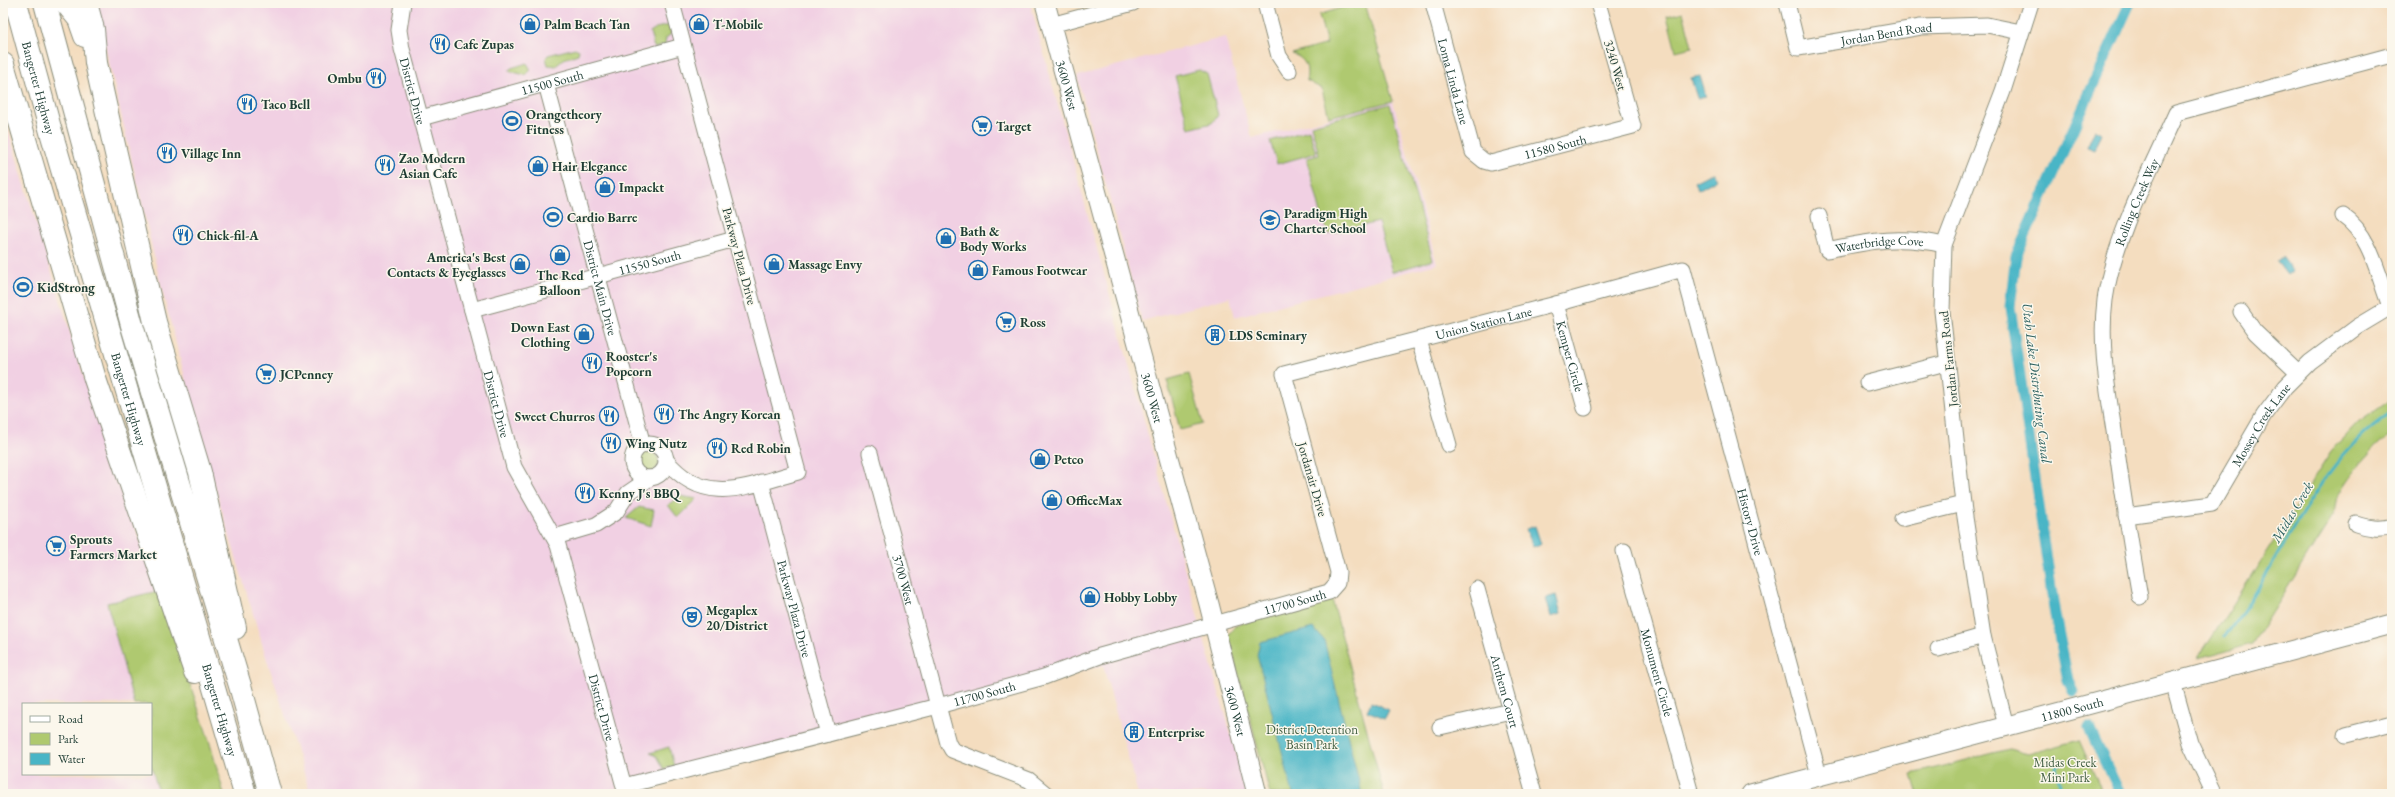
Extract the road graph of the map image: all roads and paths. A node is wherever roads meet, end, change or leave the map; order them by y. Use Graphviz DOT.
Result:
graph roads {
  1 [pos="16,3"];
  2 [pos="45,3"];
  3 [pos="66,3"];
  4 [pos="86,3"];
  5 [pos="403,3"];
  6 [pos="672,3"];
  7 [pos="1045,3"];
  8 [pos="1133,3"];
  9 [pos="1265,3"];
  10 [pos="1433,3"];
  11 [pos="1598,3"];
  12 [pos="1787,3"];
  13 [pos="2031,3"];
  14 [pos="1051,25"];
  15 [pos="2021,32"];
  16 [pos="683,46"];
  17 [pos="2392,55"];
  18 [pos="96,63"];
  19 [pos="3,64"];
  20 [pos="1289,71"];
  21 [pos="7,82"];
  22 [pos="546,84"];
  23 [pos="421,118"];
  24 [pos="1633,126"];
  25 [pos="1478,158"];
  26 [pos="1819,216"];
  27 [pos="2343,216"];
  28 [pos="735,239"];
  29 [pos="1944,245"];
  30 [pos="1683,269"];
  31 [pos="598,276"];
  32 [pos="1556,304"];
  33 [pos="2391,306"];
  34 [pos="472,310"];
  35 [pos="2241,312"];
  36 [pos="1419,340"];
  37 [pos="1946,363"];
  38 [pos="2298,373"];
  39 [pos="1284,374"];
  40 [pos="1867,383"];
  41 [pos="1585,408"];
  42 [pos="643,445"];
  43 [pos="1449,445"];
  44 [pos="870,453"];
  45 [pos="666,460"];
  46 [pos="633,469"];
  47 [pos="653,478"];
  48 [pos="684,479"];
  49 [pos="761,482"];
  50 [pos="628,493"];
  51 [pos="1963,504"];
  52 [pos="2126,516"];
  53 [pos="1902,519"];
  54 [pos="2356,524"];
  55 [pos="2392,526"];
  56 [pos="555,537"];
  57 [pos="1624,551"];
  58 [pos="1337,583"];
  59 [pos="1477,589"];
  60 [pos="2140,597"];
  61 [pos="1214,624"];
  62 [pos="2392,624"];
  63 [pos="1983,636"];
  64 [pos="1938,649"];
  65 [pos="2173,682"];
  66 [pos="241,689"];
  67 [pos="938,706"];
  68 [pos="1511,711"];
  69 [pos="2392,723"];
  70 [pos="2006,726"];
  71 [pos="1440,727"];
  72 [pos="828,734"];
  73 [pos="2346,735"];
  74 [pos="1819,775"];
  75 [pos="625,790"];
  76 [pos="233,794"];
  77 [pos="245,794"];
  78 [pos="270,794"];
  79 [pos="1046,794"];
  80 [pos="1257,794"];
  81 [pos="1534,794"];
  82 [pos="1691,794"];
  83 [pos="1753,794"];
  84 [pos="2214,794"];
  1 -- 77 [label="highway, Bangerter Highway"];
  2 -- 66 [label="highway, Bangerter Highway"];
  3 -- 18 [label="highway"];
  4 -- 18 [label="highway"];
  5 -- 23 [label="street, District Drive"];
  6 -- 16 [label="street, Parkway Plaza Drive"];
  7 -- 14 [label="main road, 3600 West"];
  8 -- 14 [label="street"];
  9 -- 20 [label="street"];
  10 -- 25 [label="street, Loma Linda Lane"];
  11 -- 24 [label="street, 3240 West"];
  12 -- 15 [label="street, Jordan Bend Road"];
  13 -- 15 [label="street, Jordan Farms Road"];
  14 -- 61 [label="main road, 3600 West"];
  15 -- 29 [label="street, Jordan Farms Road"];
  16 -- 22 [label="street, 11500 South"];
  16 -- 28 [label="street, Parkway Plaza Drive"];
  17 -- 52 [label="street, Rolling Creek Way"];
  18 -- 66 [label="highway"];
  19 -- 21 [label="highway"];
  21 -- 76 [label="highway"];
  22 -- 23 [label="street, 11500 South"];
  22 -- 31 [label="street, District Main Drive"];
  23 -- 34 [label="street, District Drive"];
  24 -- 25 [label="street, 11580 South"];
  26 -- 29 [label="street, Waterbridge Cove"];
  27 -- 33 [label="street"];
  28 -- 31 [label="street, 11550 South"];
  28 -- 49 [label="street, Parkway Plaza Drive"];
  29 -- 37 [label="street, Jordan Farms Road"];
  30 -- 32 [label="street, Union Station Lane"];
  30 -- 74 [label="street, History Drive"];
  31 -- 34 [label="street, 11550 South"];
  31 -- 42 [label="street, District Main Drive"];
  32 -- 36 [label="street, Union Station Lane"];
  32 -- 41 [label="street, Kemper Circle"];
  33 -- 38 [label="street, Mossey Creek Lane"];
  34 -- 56 [label="street, District Drive"];
  35 -- 38 [label="street"];
  36 -- 39 [label="street, Union Station Lane"];
  36 -- 43 [label="street"];
  37 -- 40 [label="street"];
  37 -- 51 [label="street, Jordan Farms Road"];
  38 -- 52 [label="street, Mossey Creek Lane"];
  39 -- 58 [label="street, Jordanair Drive"];
  42 -- 45 [label="street"];
  42 -- 46 [label="street"];
  44 -- 67 [label="street, 3700 West"];
  45 -- 47 [label="street"];
  45 -- 48 [label="street, Parkway Plaza Drive"];
  46 -- 47 [label="street"];
  46 -- 50 [label="street"];
  47 -- 48 [label="street, Parkway Plaza Drive"];
  47 -- 50 [label="street"];
  48 -- 49 [label="street, Parkway Plaza Drive"];
  49 -- 72 [label="street, Parkway Plaza Drive"];
  50 -- 56 [label="street"];
  51 -- 53 [label="street"];
  51 -- 63 [label="street, Jordan Farms Road"];
  52 -- 60 [label="street"];
  54 -- 55 [label="street"];
  56 -- 75 [label="street, District Drive"];
  57 -- 82 [label="street, Monument Circle"];
  58 -- 61 [label="street, 11700 South"];
  59 -- 68 [label="street, Anthem Court"];
  61 -- 67 [label="street, 11700 South"];
  61 -- 80 [label="main road, 3600 West"];
  62 -- 65 [label="main road, 11800 South"];
  63 -- 64 [label="street"];
  63 -- 70 [label="street, Jordan Farms Road"];
  65 -- 70 [label="main road, 11800 South"];
  65 -- 84 [label="street"];
  66 -- 78 [label="highway, Bangerter Highway"];
  67 -- 72 [label="street, 11700 South"];
  67 -- 79 [label="street, 3700 West"];
  68 -- 71 [label="street"];
  68 -- 81 [label="street, Anthem Court"];
  69 -- 73 [label="street"];
  70 -- 74 [label="main road, 11800 South"];
  72 -- 75 [label="street, 11700 South"];
  74 -- 83 [label="main road, 11800 South"];
}
